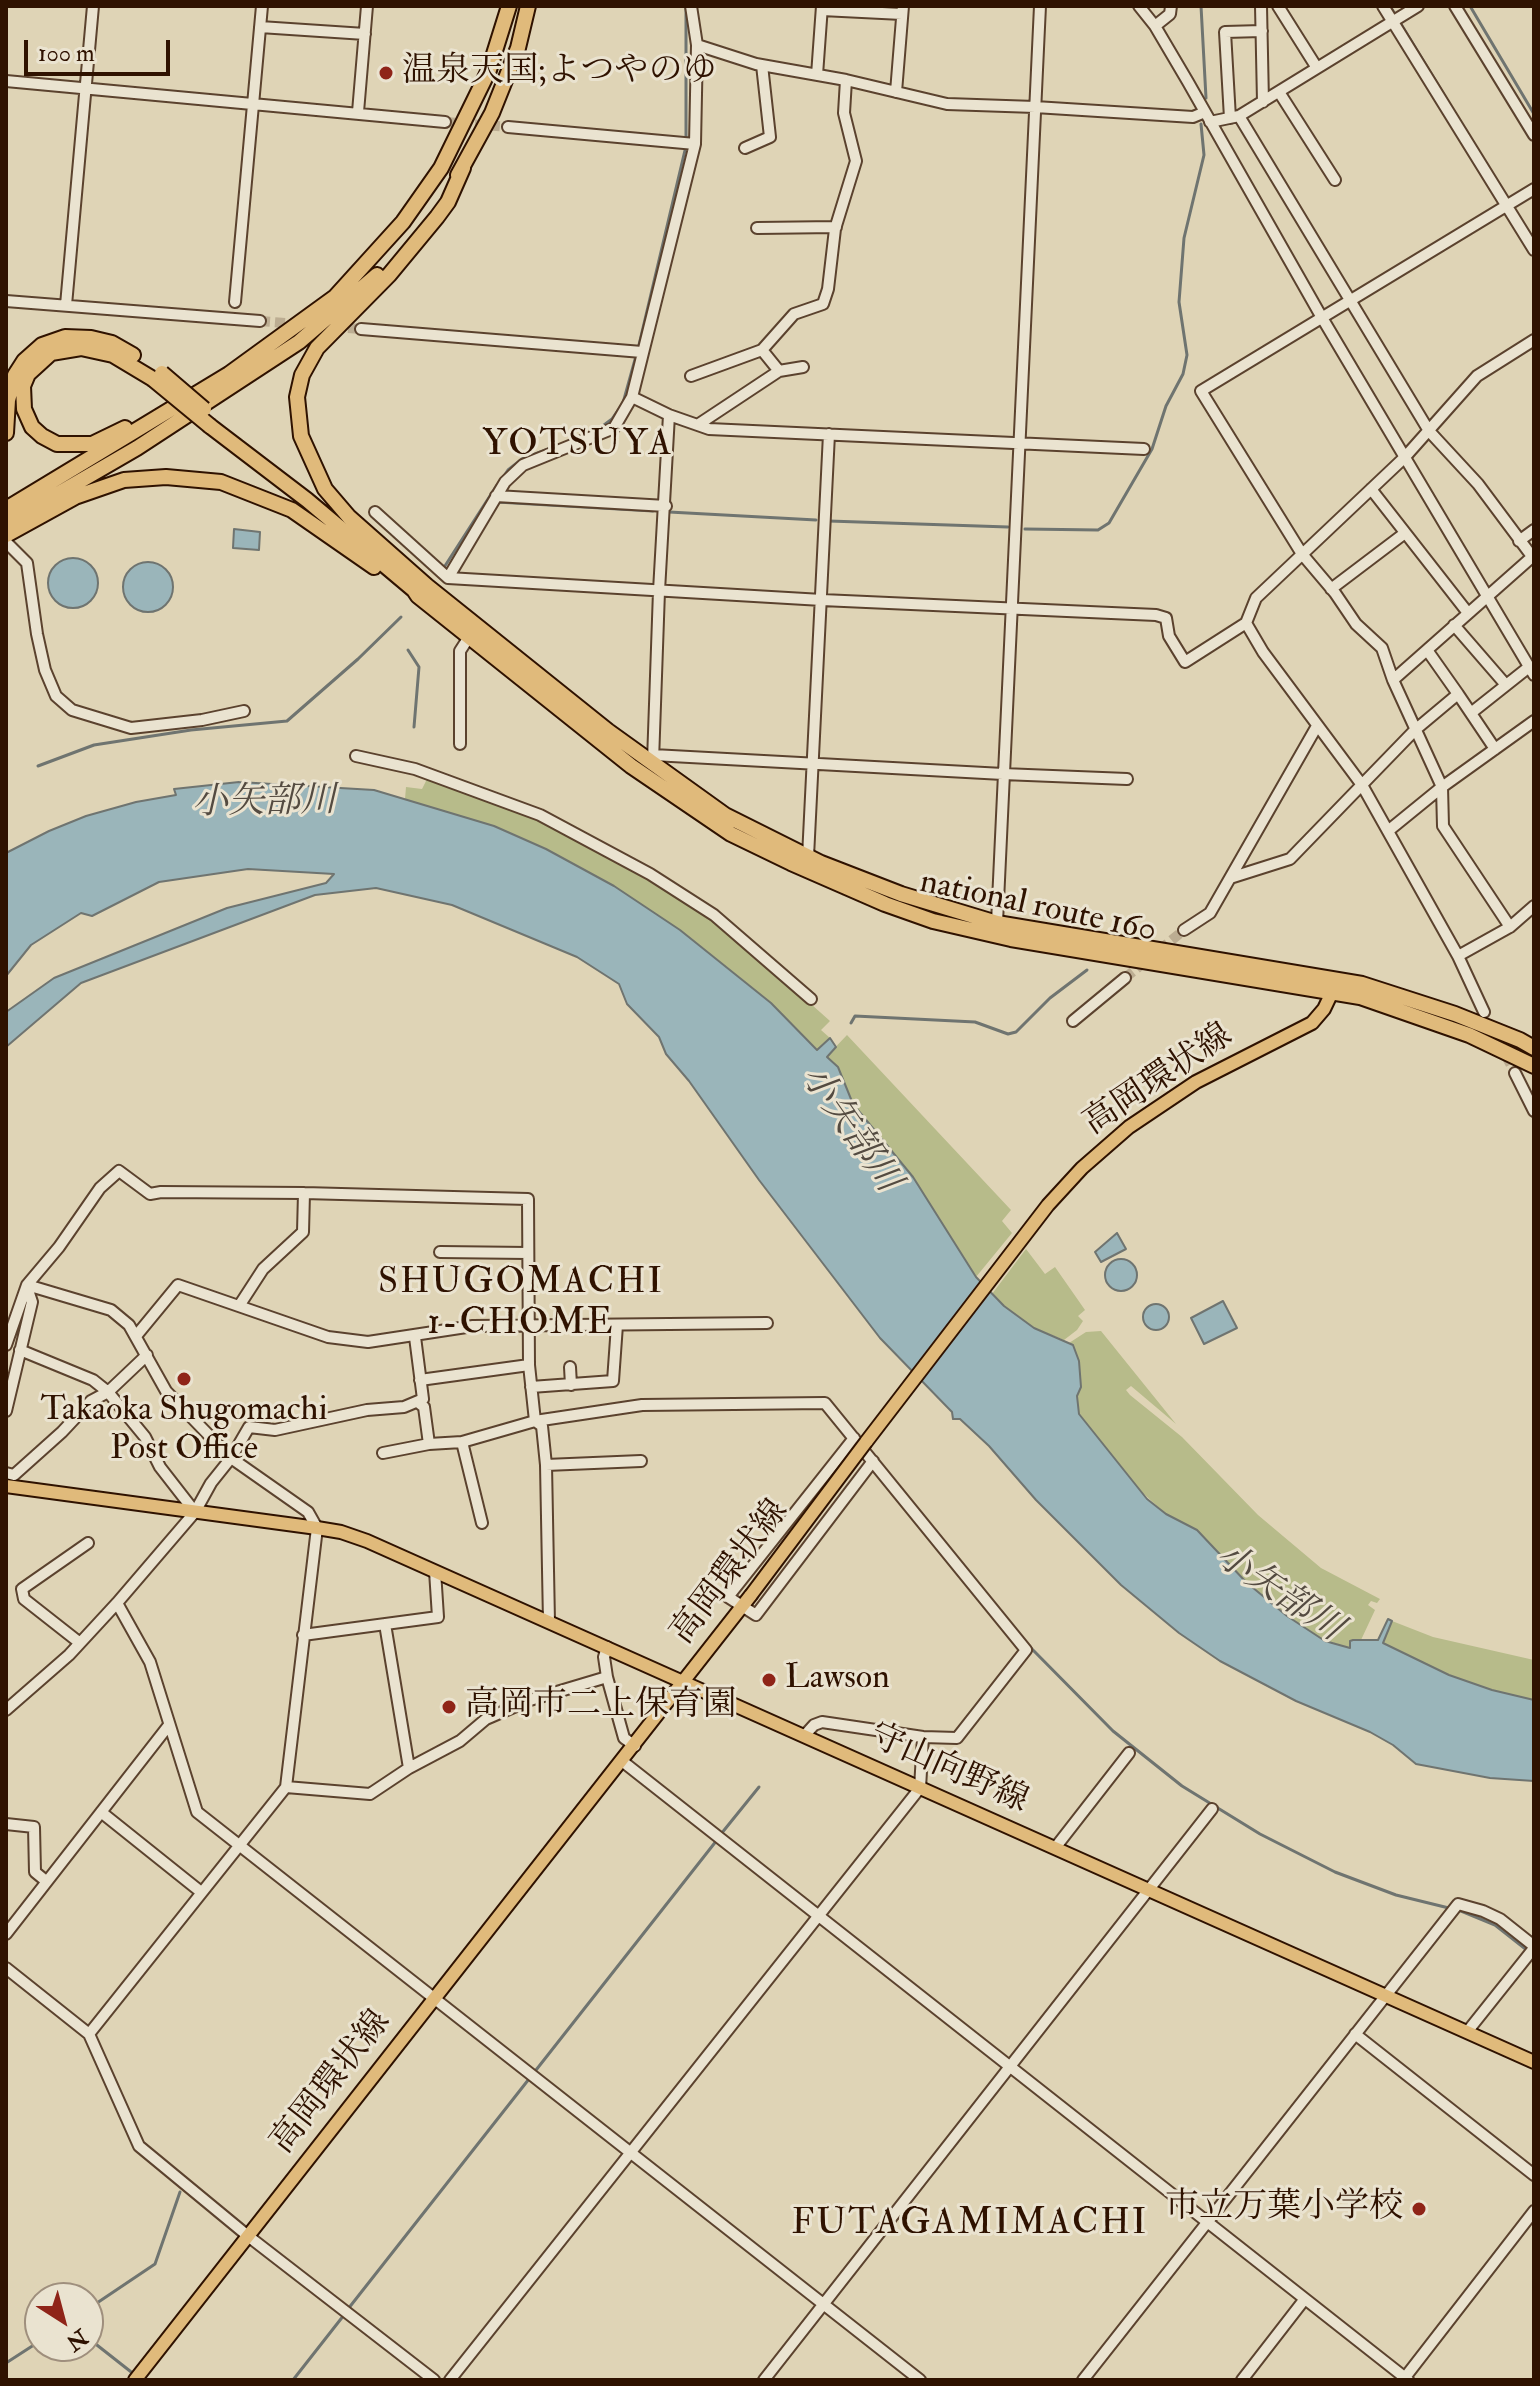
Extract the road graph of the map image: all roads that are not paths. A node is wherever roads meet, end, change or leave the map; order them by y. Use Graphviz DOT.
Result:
graph roads {
  1 [pos="93,6"];
  2 [pos="262,6"];
  3 [pos="367,6"];
  4 [pos="509,6"];
  5 [pos="528,6"];
  6 [pos="691,6"];
  7 [pos="1040,6"];
  8 [pos="1139,6"];
  9 [pos="1171,6"];
  10 [pos="1261,6"];
  11 [pos="1278,6"];
  12 [pos="1383,6"];
  13 [pos="1418,6"];
  14 [pos="1455,6"];
  15 [pos="822,8"];
  16 [pos="902,10"];
  17 [pos="1396,20"];
  18 [pos="1155,26"];
  19 [pos="260,27"];
  20 [pos="1262,31"];
  21 [pos="365,34"];
  22 [pos="697,45"];
  23 [pos="762,65"];
  24 [pos="1317,68"];
  25 [pos="817,75"];
  26 [pos="846,80"];
  27 [pos="6,81"];
  28 [pos="86,89"];
  29 [pos="896,92"];
  30 [pos="1279,92"];
  31 [pos="1263,102"];
  32 [pos="253,103"];
  33 [pos="1035,107"];
  34 [pos="358,112"];
  35 [pos="1208,117"];
  36 [pos="1235,117"];
  37 [pos="445,122"];
  38 [pos="508,127"];
  39 [pos="1534,135"];
  40 [pos="695,144"];
  41 [pos="745,148"];
  42 [pos="463,168"];
  43 [pos="1335,180"];
  44 [pos="1534,189"];
  45 [pos="1509,202"];
  46 [pos="836,227"];
  47 [pos="757,228"];
  48 [pos="1534,250"];
  49 [pos="1350,300"];
  50 [pos="6,301"];
  51 [pos="235,302"];
  52 [pos="66,305"];
  53 [pos="1321,316"];
  54 [pos="260,321"];
  55 [pos="361,329"];
  56 [pos="1534,340"];
  57 [pos="762,350"];
  58 [pos="638,351"];
  59 [pos="803,367"];
  60 [pos="779,371"];
  61 [pos="158,376"];
  62 [pos="691,376"];
  63 [pos="214,383"];
  64 [pos="632,397"];
  65 [pos="669,415"];
  66 [pos="699,424"];
  67 [pos="1429,431"];
  68 [pos="6,433"];
  69 [pos="829,434"];
  70 [pos="1020,444"];
  71 [pos="1144,449"];
  72 [pos="1405,457"];
  73 [pos="1371,489"];
  74 [pos="496,496"];
  75 [pos="666,506"];
  76 [pos="375,512"];
  77 [pos="8,527"];
  78 [pos="1534,530"];
  79 [pos="1405,533"];
  80 [pos="1519,541"];
  81 [pos="1302,554"];
  82 [pos="1533,558"];
  83 [pos="448,578"];
  84 [pos="1331,589"];
  85 [pos="422,591"];
  86 [pos="659,591"];
  87 [pos="1486,596"];
  88 [pos="822,600"];
  89 [pos="1012,607"];
  90 [pos="1468,613"];
  91 [pos="1246,623"];
  92 [pos="1454,625"];
  93 [pos="469,637"];
  94 [pos="1427,650"];
  95 [pos="1532,671"];
  96 [pos="1393,680"];
  97 [pos="1506,685"];
  98 [pos="1458,694"];
  99 [pos="244,711"];
  100 [pos="1471,713"];
  101 [pos="1534,721"];
  102 [pos="1317,726"];
  103 [pos="1415,730"];
  104 [pos="460,744"];
  105 [pos="1495,749"];
  106 [pos="356,756"];
  107 [pos="653,759"];
  108 [pos="813,763"];
  109 [pos="1003,774"];
  110 [pos="1127,779"];
  111 [pos="1362,785"];
  112 [pos="1442,787"];
  113 [pos="1388,831"];
  114 [pos="808,857"];
  115 [pos="1230,878"];
  116 [pos="1534,906"];
  117 [pos="997,923"];
  118 [pos="1510,927"];
  119 [pos="1184,930"];
  120 [pos="1458,956"];
  121 [pos="1125,978"];
  122 [pos="1336,986"];
  123 [pos="811,999"];
  124 [pos="1484,1012"];
  125 [pos="1073,1021"];
  126 [pos="1534,1048"];
  127 [pos="1534,1066"];
  128 [pos="1515,1073"];
  129 [pos="1534,1111"];
  130 [pos="304,1193"];
  131 [pos="440,1252"];
  132 [pos="528,1253"];
  133 [pos="27,1285"];
  134 [pos="239,1306"];
  135 [pos="767,1323"];
  136 [pos="527,1325"];
  137 [pos="617,1325"];
  138 [pos="136,1336"];
  139 [pos="415,1337"];
  140 [pos="6,1345"];
  141 [pos="20,1350"];
  142 [pos="147,1355"];
  143 [pos="529,1365"];
  144 [pos="570,1367"];
  145 [pos="420,1380"];
  146 [pos="571,1385"];
  147 [pos="531,1387"];
  148 [pos="108,1392"];
  149 [pos="419,1403"];
  150 [pos="6,1411"];
  151 [pos="535,1421"];
  152 [pos="860,1440"];
  153 [pos="462,1442"];
  154 [pos="429,1444"];
  155 [pos="383,1453"];
  156 [pos="231,1458"];
  157 [pos="641,1461"];
  158 [pos="873,1461"];
  159 [pos="546,1465"];
  160 [pos="6,1473"];
  161 [pos="6,1486"];
  162 [pos="195,1512"];
  163 [pos="482,1523"];
  164 [pos="317,1528"];
  165 [pos="88,1543"];
  166 [pos="435,1571"];
  167 [pos="117,1603"];
  168 [pos="741,1607"];
  169 [pos="549,1622"];
  170 [pos="385,1624"];
  171 [pos="303,1635"];
  172 [pos="80,1643"];
  173 [pos="607,1647"];
  174 [pos="607,1677"];
  175 [pos="683,1683"];
  176 [pos="6,1710"];
  177 [pos="169,1725"];
  178 [pos="804,1736"];
  179 [pos="923,1737"];
  180 [pos="635,1746"];
  181 [pos="1129,1753"];
  182 [pos="622,1761"];
  183 [pos="409,1768"];
  184 [pos="286,1787"];
  185 [pos="920,1788"];
  186 [pos="1212,1809"];
  187 [pos="101,1812"];
  188 [pos="6,1824"];
  189 [pos="239,1843"];
  190 [pos="1055,1848"];
  191 [pos="46,1881"];
  192 [pos="1150,1890"];
  193 [pos="201,1892"];
  194 [pos="818,1916"];
  195 [pos="6,1934"];
  196 [pos="1534,1947"];
  197 [pos="6,1968"];
  198 [pos="1384,1996"];
  199 [pos="434,1997"];
  200 [pos="1467,2032"];
  201 [pos="89,2034"];
  202 [pos="1355,2034"];
  203 [pos="1534,2062"];
  204 [pos="1011,2068"];
  205 [pos="631,2152"];
  206 [pos="1534,2175"];
  207 [pos="1534,2211"];
  208 [pos="1206,2222"];
  209 [pos="248,2236"];
  210 [pos="1304,2300"];
  211 [pos="824,2305"];
  212 [pos="1405,2379"];
  213 [pos="135,2380"];
  214 [pos="434,2380"];
  215 [pos="450,2380"];
  216 [pos="764,2380"];
  217 [pos="920,2380"];
  218 [pos="1083,2380"];
  219 [pos="1242,2380"];
  1 -- 28 [label="street"];
  2 -- 19 [label="street"];
  3 -- 21 [label="street"];
  4 -- 63 [label="highway"];
  5 -- 42 [label="highway"];
  6 -- 22 [label="street"];
  7 -- 33 [label="street"];
  8 -- 18 [label="street"];
  9 -- 18 [label="street"];
  10 -- 20 [label="street"];
  11 -- 24 [label="street"];
  12 -- 17 [label="street"];
  13 -- 17 [label="street"];
  14 -- 39 [label="street"];
  15 -- 16 [label="street"];
  15 -- 25 [label="street"];
  16 -- 29 [label="street"];
  17 -- 24 [label="street"];
  17 -- 45 [label="street"];
  18 -- 35 [label="street"];
  19 -- 21 [label="street"];
  19 -- 32 [label="street"];
  20 -- 31 [label="street"];
  20 -- 36 [label="street"];
  21 -- 34 [label="street"];
  22 -- 23 [label="street"];
  22 -- 40 [label="street"];
  23 -- 25 [label="street"];
  23 -- 41 [label="street"];
  24 -- 30 [label="street"];
  25 -- 26 [label="street"];
  26 -- 29 [label="street"];
  26 -- 46 [label="street"];
  27 -- 28 [label="street"];
  28 -- 32 [label="street"];
  28 -- 52 [label="street"];
  29 -- 33 [label="street"];
  30 -- 31 [label="street"];
  30 -- 43 [label="street"];
  31 -- 36 [label="street"];
  32 -- 34 [label="street"];
  32 -- 51 [label="street"];
  33 -- 35 [label="street"];
  33 -- 70 [label="street"];
  34 -- 37 [label="street"];
  35 -- 36 [label="street"];
  35 -- 53 [label="street"];
  36 -- 49 [label="street"];
  38 -- 40 [label="street"];
  40 -- 58 [label="street"];
  42 -- 77 [label="highway"];
  42 -- 85 [label="highway"];
  44 -- 45 [label="street"];
  45 -- 48 [label="street"];
  45 -- 49 [label="street"];
  46 -- 47 [label="street"];
  46 -- 57 [label="street"];
  49 -- 53 [label="street"];
  49 -- 67 [label="street"];
  50 -- 52 [label="street"];
  52 -- 54 [label="street"];
  53 -- 72 [label="street"];
  53 -- 81 [label="street"];
  55 -- 58 [label="street"];
  56 -- 67 [label="street"];
  57 -- 60 [label="street"];
  57 -- 62 [label="street"];
  58 -- 64 [label="street"];
  59 -- 60 [label="street"];
  60 -- 66 [label="street"];
  61 -- 63 [label="highway"];
  61 -- 68 [label="highway"];
  61 -- 85 [label="highway, bridge"];
  63 -- 77 [label="highway"];
  64 -- 65 [label="street"];
  64 -- 74 [label="street"];
  65 -- 66 [label="street"];
  65 -- 75 [label="street"];
  66 -- 69 [label="street"];
  67 -- 72 [label="street"];
  67 -- 80 [label="street"];
  69 -- 70 [label="street"];
  69 -- 88 [label="street"];
  70 -- 71 [label="street"];
  70 -- 89 [label="street"];
  72 -- 73 [label="street"];
  72 -- 87 [label="street"];
  73 -- 79 [label="street"];
  73 -- 81 [label="street"];
  74 -- 75 [label="street"];
  74 -- 83 [label="street"];
  75 -- 86 [label="street"];
  76 -- 83 [label="street"];
  77 -- 85 [label="highway"];
  77 -- 99 [label="street"];
  78 -- 80 [label="street"];
  79 -- 84 [label="street"];
  79 -- 90 [label="street"];
  80 -- 82 [label="street"];
  81 -- 84 [label="street"];
  81 -- 91 [label="street"];
  82 -- 87 [label="street"];
  83 -- 86 [label="street"];
  84 -- 96 [label="street"];
  85 -- 93 [label="highway, national route 160"];
  85 -- 107 [label="highway, national route 160"];
  86 -- 88 [label="street"];
  86 -- 107 [label="street"];
  87 -- 90 [label="street"];
  87 -- 95 [label="street"];
  88 -- 89 [label="street"];
  88 -- 108 [label="street"];
  89 -- 91 [label="street"];
  89 -- 109 [label="street"];
  90 -- 92 [label="street"];
  91 -- 102 [label="street"];
  92 -- 94 [label="street"];
  92 -- 97 [label="street"];
  93 -- 104 [label="street"];
  93 -- 122 [label="highway, national route 160"];
  94 -- 96 [label="street"];
  94 -- 98 [label="street"];
  95 -- 97 [label="street"];
  96 -- 103 [label="street"];
  97 -- 100 [label="street"];
  98 -- 100 [label="street"];
  98 -- 103 [label="street"];
  100 -- 105 [label="street"];
  101 -- 105 [label="street"];
  102 -- 111 [label="street"];
  102 -- 115 [label="street"];
  103 -- 111 [label="street"];
  103 -- 112 [label="street"];
  105 -- 112 [label="street"];
  106 -- 123 [label="street"];
  107 -- 108 [label="street"];
  107 -- 114 [label="highway, national route 160"];
  108 -- 109 [label="street"];
  108 -- 114 [label="street"];
  109 -- 110 [label="street"];
  109 -- 117 [label="street"];
  111 -- 113 [label="street"];
  111 -- 115 [label="street"];
  112 -- 113 [label="street"];
  112 -- 118 [label="street"];
  113 -- 120 [label="street"];
  114 -- 117 [label="highway, national route 160"];
  115 -- 119 [label="street"];
  116 -- 118 [label="street"];
  117 -- 122 [label="highway, national route 160"];
  118 -- 120 [label="street"];
  120 -- 124 [label="street"];
  121 -- 125 [label="street"];
  122 -- 126 [label="highway, national route 160"];
  122 -- 127 [label="highway, national route 160"];
  122 -- 152 [label="main road, 高岡環状線"];
  128 -- 129 [label="street"];
  130 -- 132 [label="street"];
  130 -- 133 [label="street"];
  130 -- 134 [label="street"];
  131 -- 132 [label="street"];
  132 -- 136 [label="street"];
  133 -- 138 [label="street"];
  133 -- 140 [label="street"];
  133 -- 141 [label="street"];
  134 -- 138 [label="street"];
  134 -- 139 [label="street"];
  135 -- 137 [label="street"];
  136 -- 137 [label="street"];
  136 -- 139 [label="street"];
  136 -- 143 [label="street"];
  137 -- 146 [label="street"];
  138 -- 142 [label="street"];
  139 -- 145 [label="street"];
  141 -- 148 [label="street"];
  141 -- 150 [label="street"];
  142 -- 148 [label="street"];
  142 -- 156 [label="street"];
  143 -- 145 [label="street"];
  143 -- 147 [label="street"];
  144 -- 146 [label="street"];
  145 -- 149 [label="street"];
  146 -- 147 [label="street"];
  147 -- 151 [label="street"];
  148 -- 160 [label="street"];
  148 -- 162 [label="street"];
  149 -- 154 [label="street"];
  149 -- 156 [label="street"];
  151 -- 152 [label="street"];
  151 -- 153 [label="street"];
  151 -- 159 [label="street"];
  152 -- 158 [label="street"];
  152 -- 168 [label="main road, 高岡環状線, bridge"];
  152 -- 168 [label="street"];
  153 -- 154 [label="street"];
  153 -- 163 [label="street"];
  154 -- 155 [label="street"];
  156 -- 162 [label="street"];
  156 -- 164 [label="street"];
  157 -- 159 [label="street"];
  158 -- 168 [label="street"];
  158 -- 179 [label="street"];
  159 -- 169 [label="street"];
  161 -- 162 [label="main road, 守山向野線"];
  162 -- 164 [label="main road, 守山向野線"];
  162 -- 167 [label="street"];
  164 -- 166 [label="main road, 守山向野線"];
  164 -- 171 [label="street"];
  165 -- 172 [label="street"];
  166 -- 169 [label="main road, 守山向野線"];
  166 -- 170 [label="street"];
  167 -- 172 [label="street"];
  167 -- 177 [label="street"];
  168 -- 175 [label="main road, 高岡環状線"];
  169 -- 173 [label="main road, 守山向野線"];
  170 -- 171 [label="street"];
  170 -- 183 [label="street"];
  171 -- 184 [label="street"];
  172 -- 176 [label="street"];
  173 -- 174 [label="street"];
  173 -- 175 [label="main road, 守山向野線"];
  174 -- 180 [label="street"];
  174 -- 183 [label="street"];
  175 -- 178 [label="main road, 守山向野線"];
  175 -- 180 [label="main road, 高岡環状線"];
  177 -- 187 [label="street"];
  177 -- 189 [label="street"];
  178 -- 179 [label="street"];
  178 -- 185 [label="main road, 守山向野線"];
  179 -- 185 [label="street"];
  180 -- 182 [label="main road, 高岡環状線"];
  181 -- 190 [label="street"];
  182 -- 194 [label="street"];
  182 -- 199 [label="main road, 高岡環状線"];
  183 -- 184 [label="street"];
  184 -- 189 [label="street"];
  185 -- 190 [label="main road, 守山向野線"];
  185 -- 194 [label="street"];
  186 -- 192 [label="street"];
  187 -- 191 [label="street"];
  187 -- 193 [label="street"];
  188 -- 191 [label="street"];
  189 -- 193 [label="street"];
  189 -- 199 [label="street"];
  190 -- 192 [label="main road, 守山向野線"];
  191 -- 195 [label="street"];
  192 -- 198 [label="main road, 守山向野線"];
  192 -- 204 [label="street"];
  193 -- 201 [label="street"];
  194 -- 204 [label="street"];
  194 -- 205 [label="street"];
  196 -- 198 [label="street"];
  196 -- 200 [label="street"];
  197 -- 201 [label="street"];
  198 -- 200 [label="main road, 守山向野線"];
  198 -- 202 [label="street"];
  199 -- 205 [label="street"];
  199 -- 209 [label="main road, 高岡環状線"];
  200 -- 203 [label="main road, 守山向野線"];
  201 -- 209 [label="street"];
  202 -- 206 [label="street"];
  202 -- 208 [label="street"];
  204 -- 208 [label="street"];
  204 -- 211 [label="street"];
  205 -- 211 [label="street"];
  205 -- 215 [label="street"];
  207 -- 212 [label="street"];
  208 -- 210 [label="street"];
  208 -- 218 [label="street"];
  209 -- 213 [label="main road, 高岡環状線"];
  209 -- 214 [label="street"];
  210 -- 212 [label="street"];
  210 -- 219 [label="street"];
  211 -- 216 [label="street"];
  211 -- 217 [label="street"];
}
